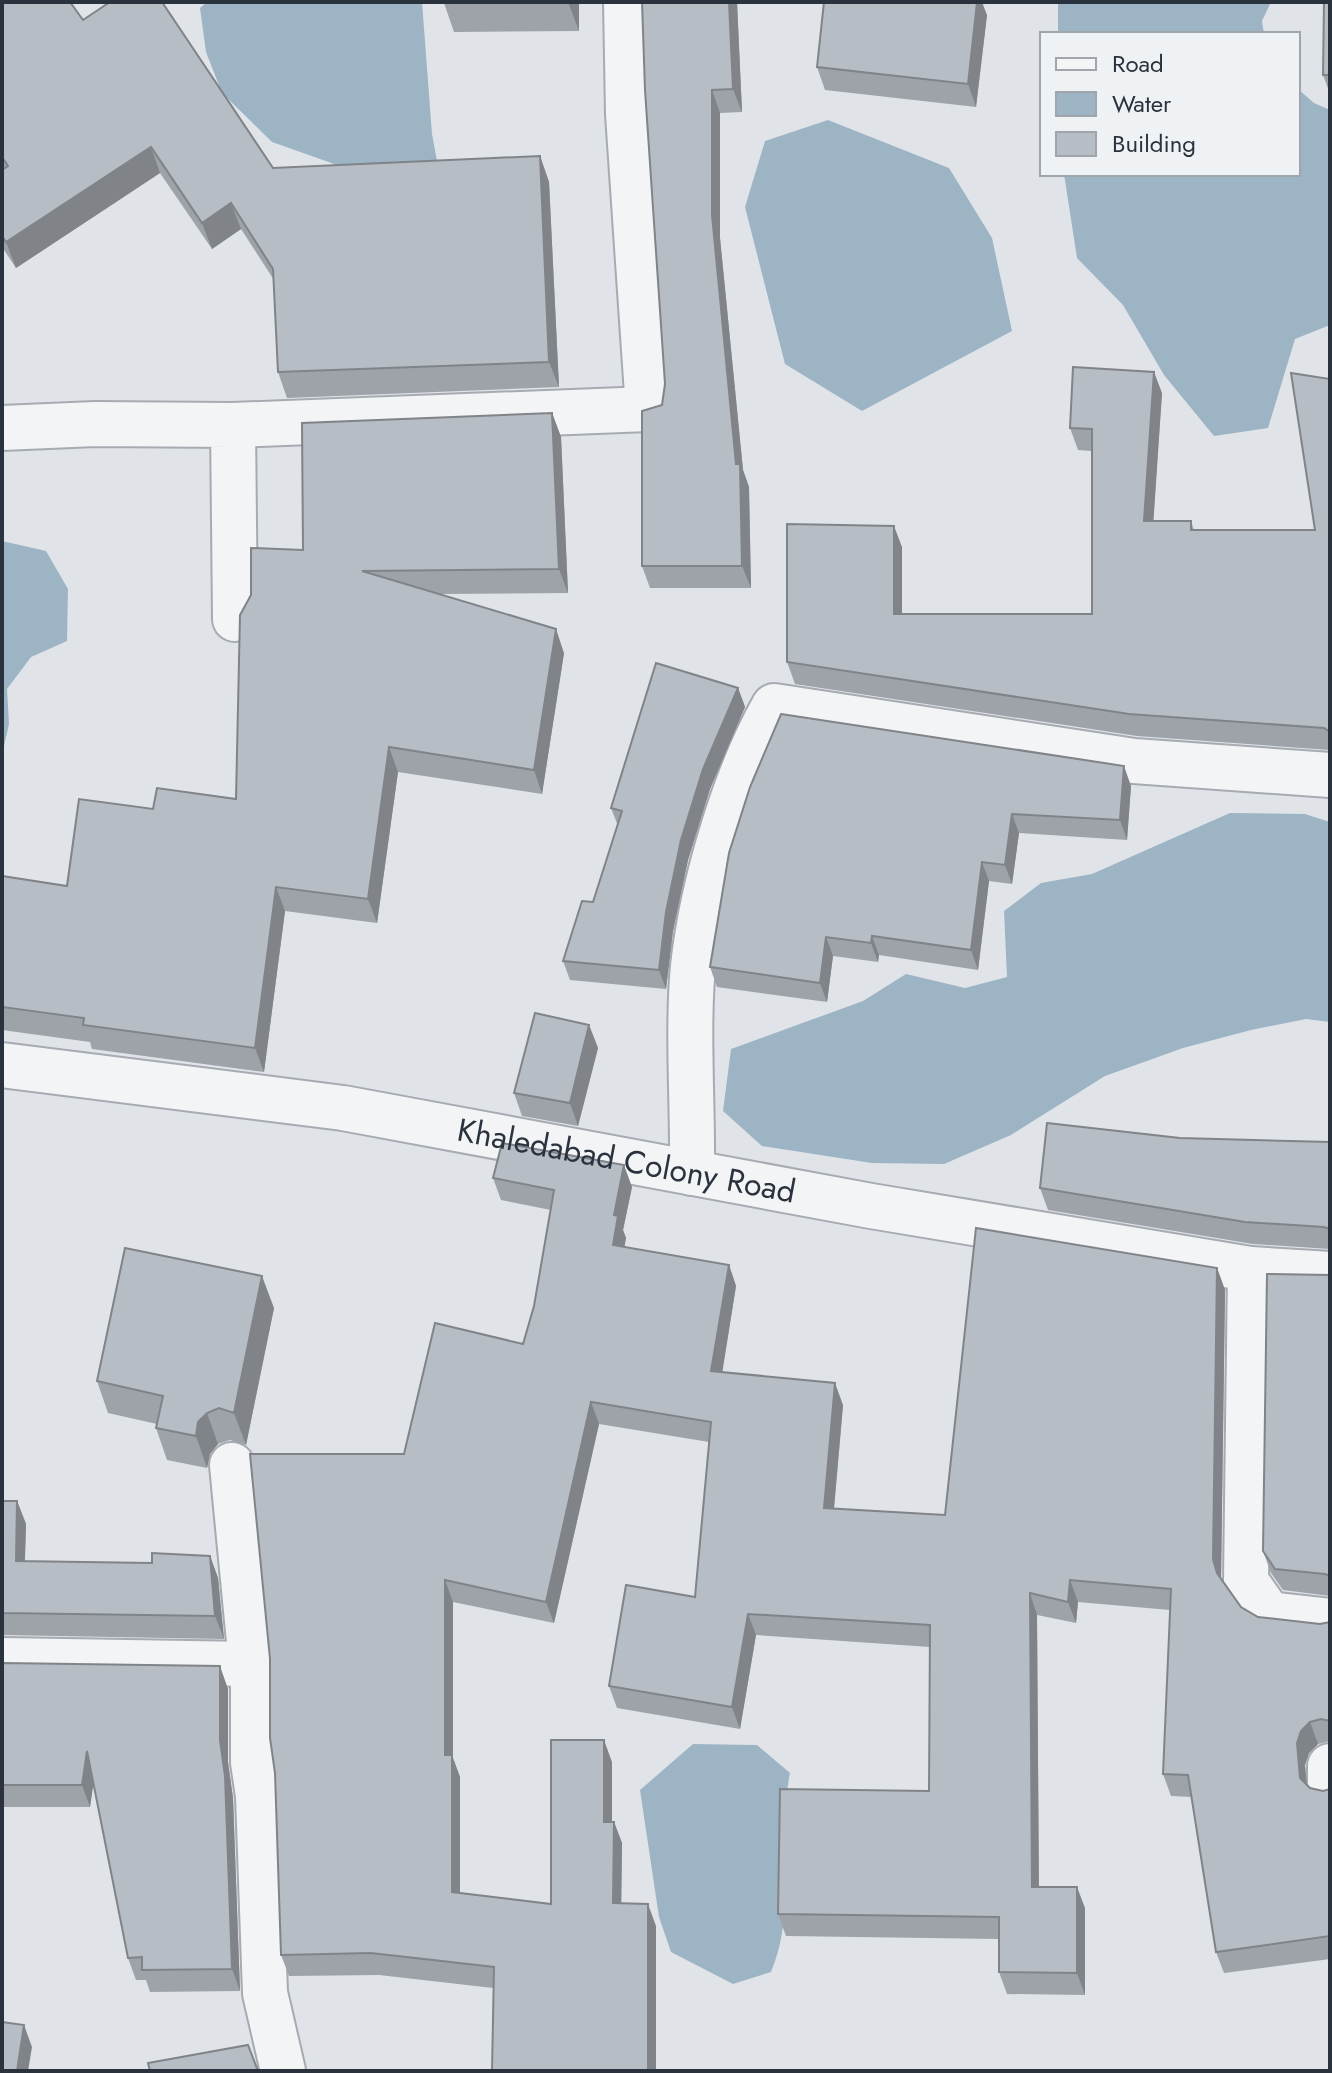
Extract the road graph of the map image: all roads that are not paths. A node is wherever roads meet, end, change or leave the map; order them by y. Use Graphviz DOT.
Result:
graph roads {
  1 [pos="626,2"];
  2 [pos="233,425"];
  3 [pos="2,428"];
  4 [pos="235,619"];
  5 [pos="1330,775"];
  6 [pos="2,1065"];
  7 [pos="692,1173"];
  8 [pos="1250,1269"];
  9 [pos="1330,1274"];
  10 [pos="232,1465"];
  11 [pos="1330,1621"];
  12 [pos="2,1660"];
  13 [pos="251,1664"];
  14 [pos="1330,1766"];
  15 [pos="1330,1788"];
  16 [pos="283,2071"];
  1 -- 2 [label="street"];
  2 -- 3 [label="street"];
  2 -- 4 [label="street"];
  5 -- 7 [label="street"];
  6 -- 7 [label="street, Khaledabad Colony Road"];
  7 -- 8 [label="street, Khaledabad Colony Road"];
  8 -- 9 [label="street, Khaledabad Colony Road"];
  8 -- 11 [label="street"];
  10 -- 13 [label="street"];
  12 -- 13 [label="street"];
  13 -- 16 [label="street"];
  14 -- 15 [label="street"];
}
